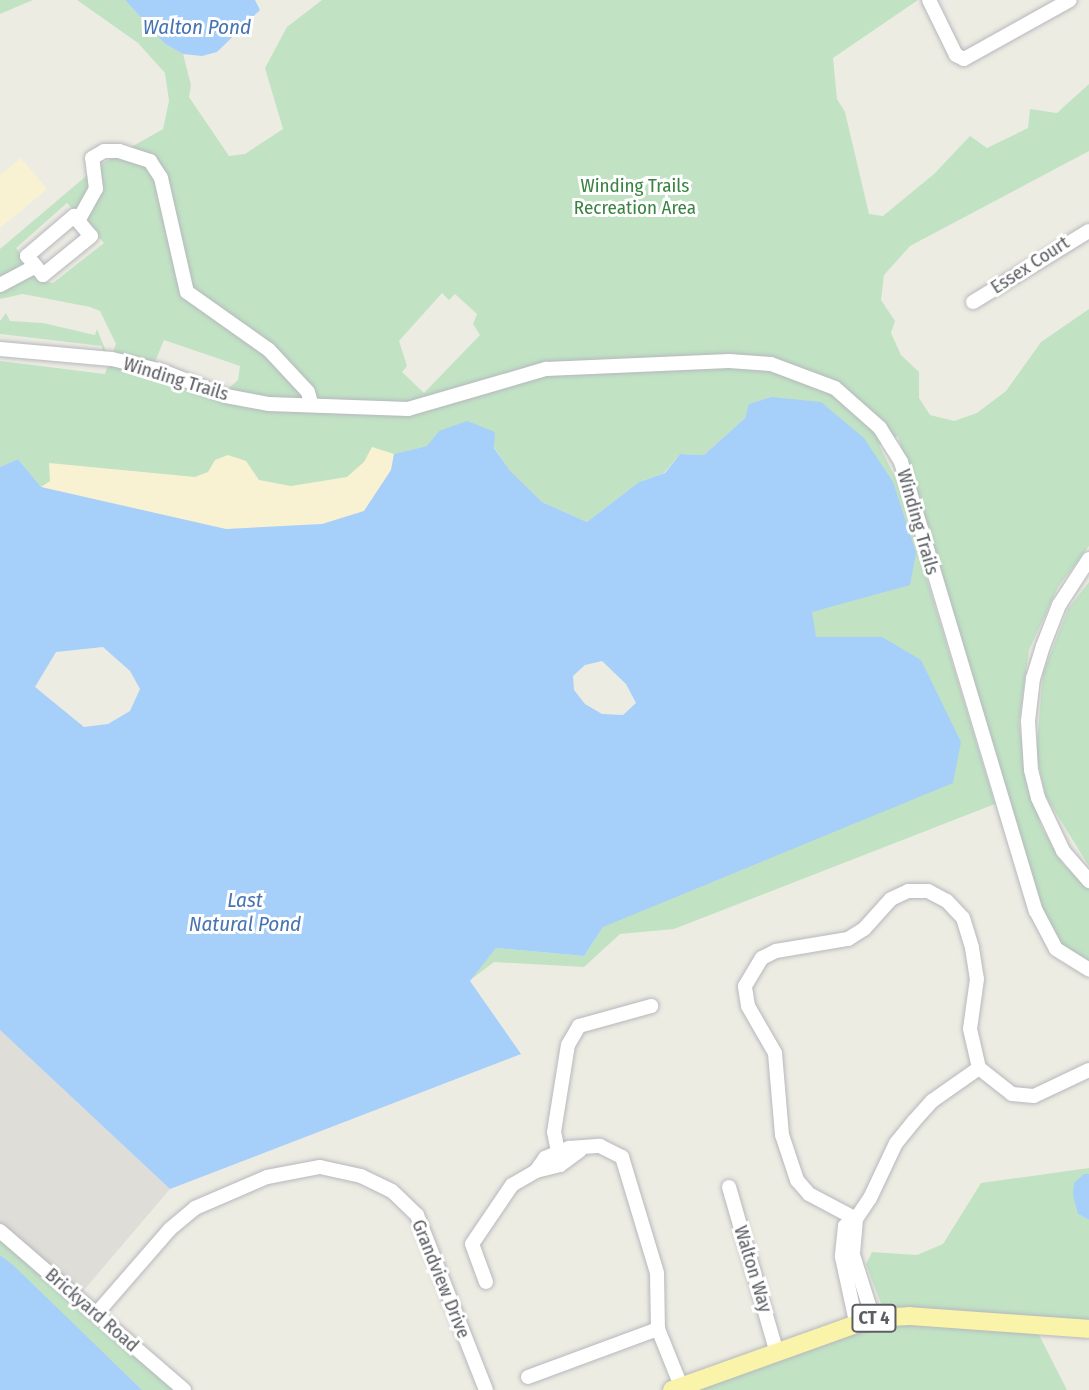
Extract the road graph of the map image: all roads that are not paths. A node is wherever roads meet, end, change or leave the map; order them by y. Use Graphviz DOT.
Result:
graph roads {
  1 [pos="929,0"];
  2 [pos="1070,0"];
  3 [pos="78,221"];
  4 [pos="1089,231"];
  5 [pos="35,266"];
  6 [pos="0,285"];
  7 [pos="973,302"];
  8 [pos="0,349"];
  9 [pos="311,403"];
  10 [pos="1089,559"];
  11 [pos="1089,881"];
  12 [pos="1089,970"];
  13 [pos="651,1006"];
  14 [pos="979,1068"];
  15 [pos="1089,1070"];
  16 [pos="579,1151"];
  17 [pos="558,1152"];
  18 [pos="536,1171"];
  19 [pos="729,1187"];
  20 [pos="856,1219"];
  21 [pos="0,1231"];
  22 [pos="486,1282"];
  23 [pos="97,1313"];
  24 [pos="864,1320"];
  25 [pos="658,1329"];
  26 [pos="1089,1329"];
  27 [pos="776,1350"];
  28 [pos="528,1377"];
  29 [pos="677,1388"];
  30 [pos="184,1390"];
  31 [pos="486,1390"];
  1 -- 2 [label="street"];
  3 -- 5 [label="street"];
  3 -- 5 [label="street"];
  3 -- 9 [label="street"];
  4 -- 7 [label="street, Essex Court"];
  5 -- 6 [label="street"];
  8 -- 9 [label="street, Winding Trails"];
  9 -- 12 [label="street, Winding Trails"];
  10 -- 11 [label="street"];
  13 -- 17 [label="street"];
  14 -- 15 [label="street"];
  14 -- 20 [label="street"];
  14 -- 20 [label="street"];
  16 -- 17 [label="street"];
  16 -- 18 [label="street"];
  16 -- 25 [label="street"];
  17 -- 18 [label="street"];
  18 -- 22 [label="street"];
  19 -- 27 [label="street, Walton Way"];
  20 -- 24 [label="street"];
  21 -- 23 [label="street, Brickyard Road"];
  23 -- 30 [label="street, Brickyard Road"];
  23 -- 31 [label="street, Grandview Drive"];
  24 -- 26 [label="main road, CT 4"];
  24 -- 27 [label="main road, CT 4"];
  25 -- 28 [label="street"];
  25 -- 29 [label="street"];
  27 -- 29 [label="main road, CT 4"];
}
